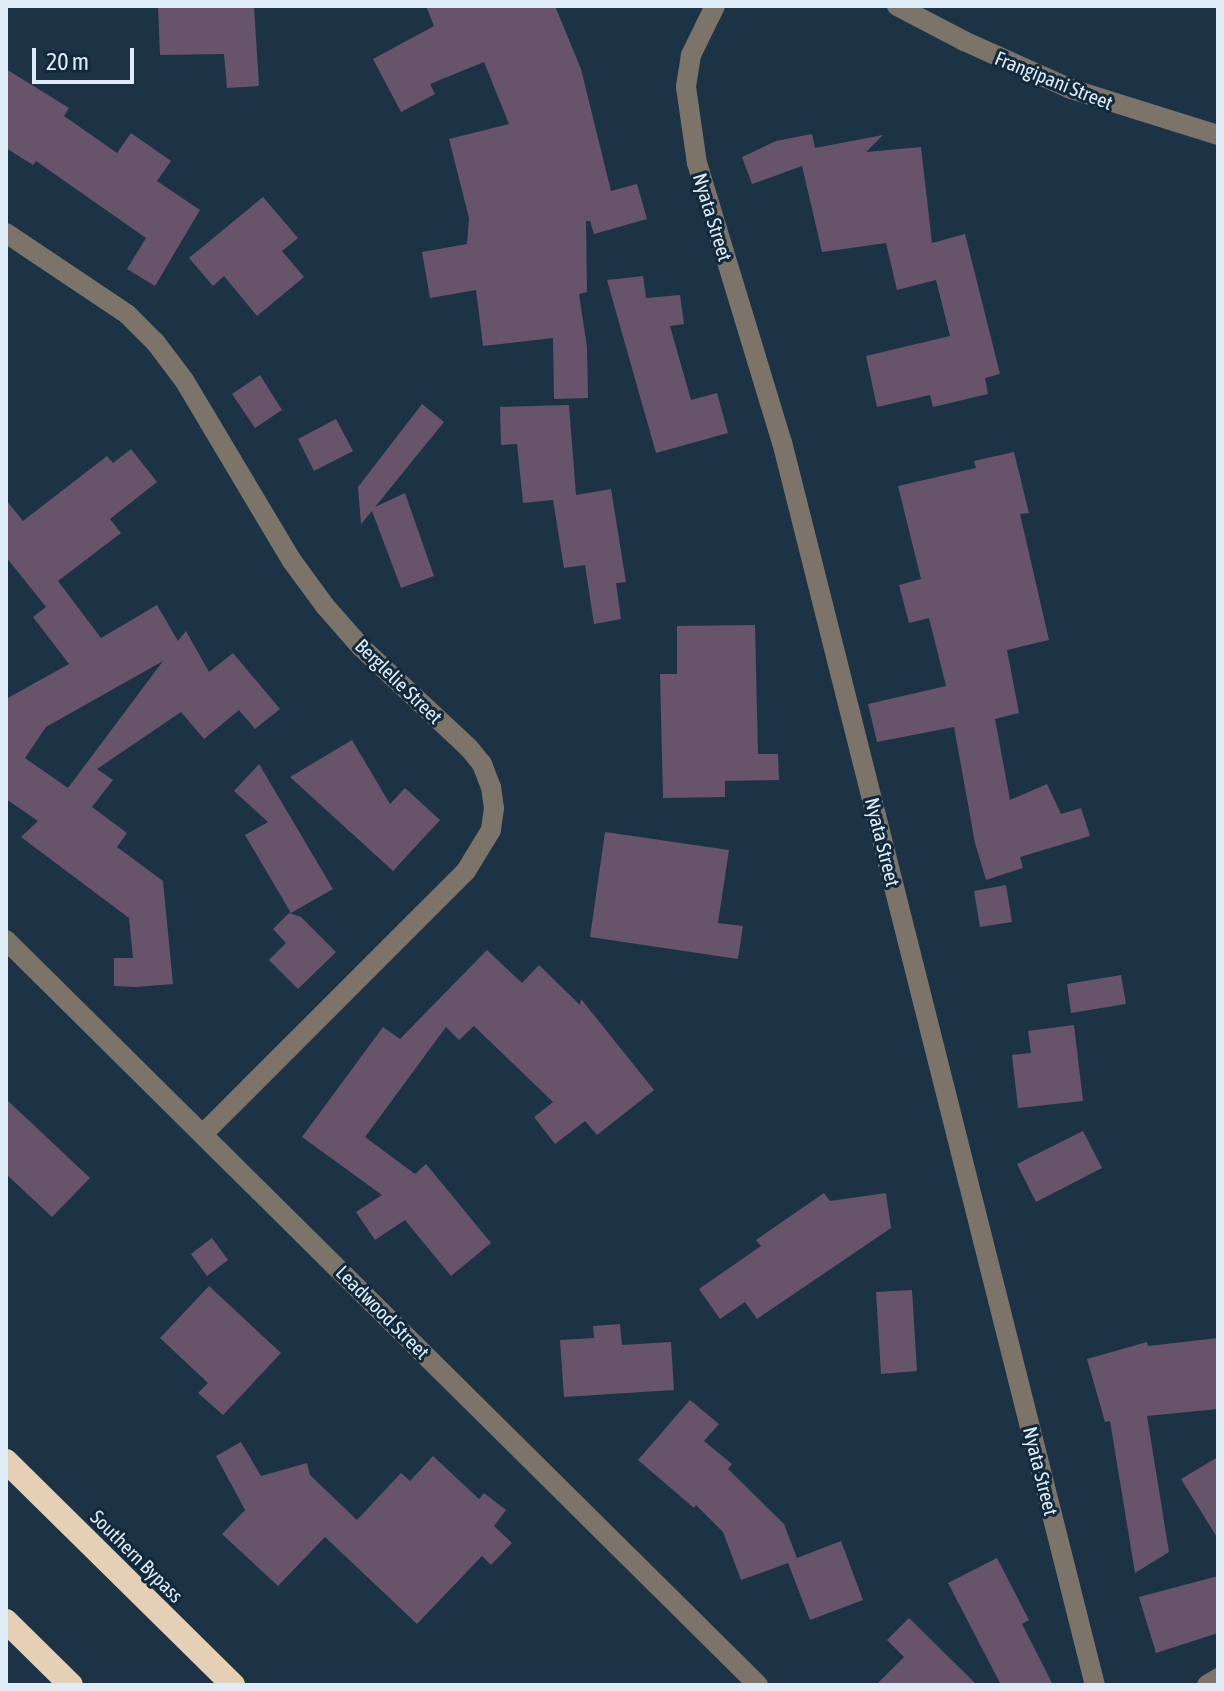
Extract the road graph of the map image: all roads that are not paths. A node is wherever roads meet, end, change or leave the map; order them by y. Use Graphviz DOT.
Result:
graph roads {
  1 [pos="715,6"];
  2 [pos="897,6"];
  3 [pos="1218,135"];
  4 [pos="6,233"];
  5 [pos="6,940"];
  6 [pos="203,1134"];
  7 [pos="6,1461"];
  8 [pos="6,1621"];
  9 [pos="1218,1678"];
  10 [pos="71,1685"];
  11 [pos="233,1685"];
  12 [pos="758,1685"];
  13 [pos="1095,1685"];
  14 [pos="1207,1685"];
  1 -- 13 [label="street, Nyata Street"];
  2 -- 3 [label="street, Frangipani Street"];
  4 -- 6 [label="street, Berglelie Street"];
  5 -- 6 [label="street, Leadwood Street"];
  6 -- 12 [label="street, Leadwood Street"];
  7 -- 11 [label="highway, Southern Bypass"];
  8 -- 10 [label="highway"];
  9 -- 14 [label="street"];
}
